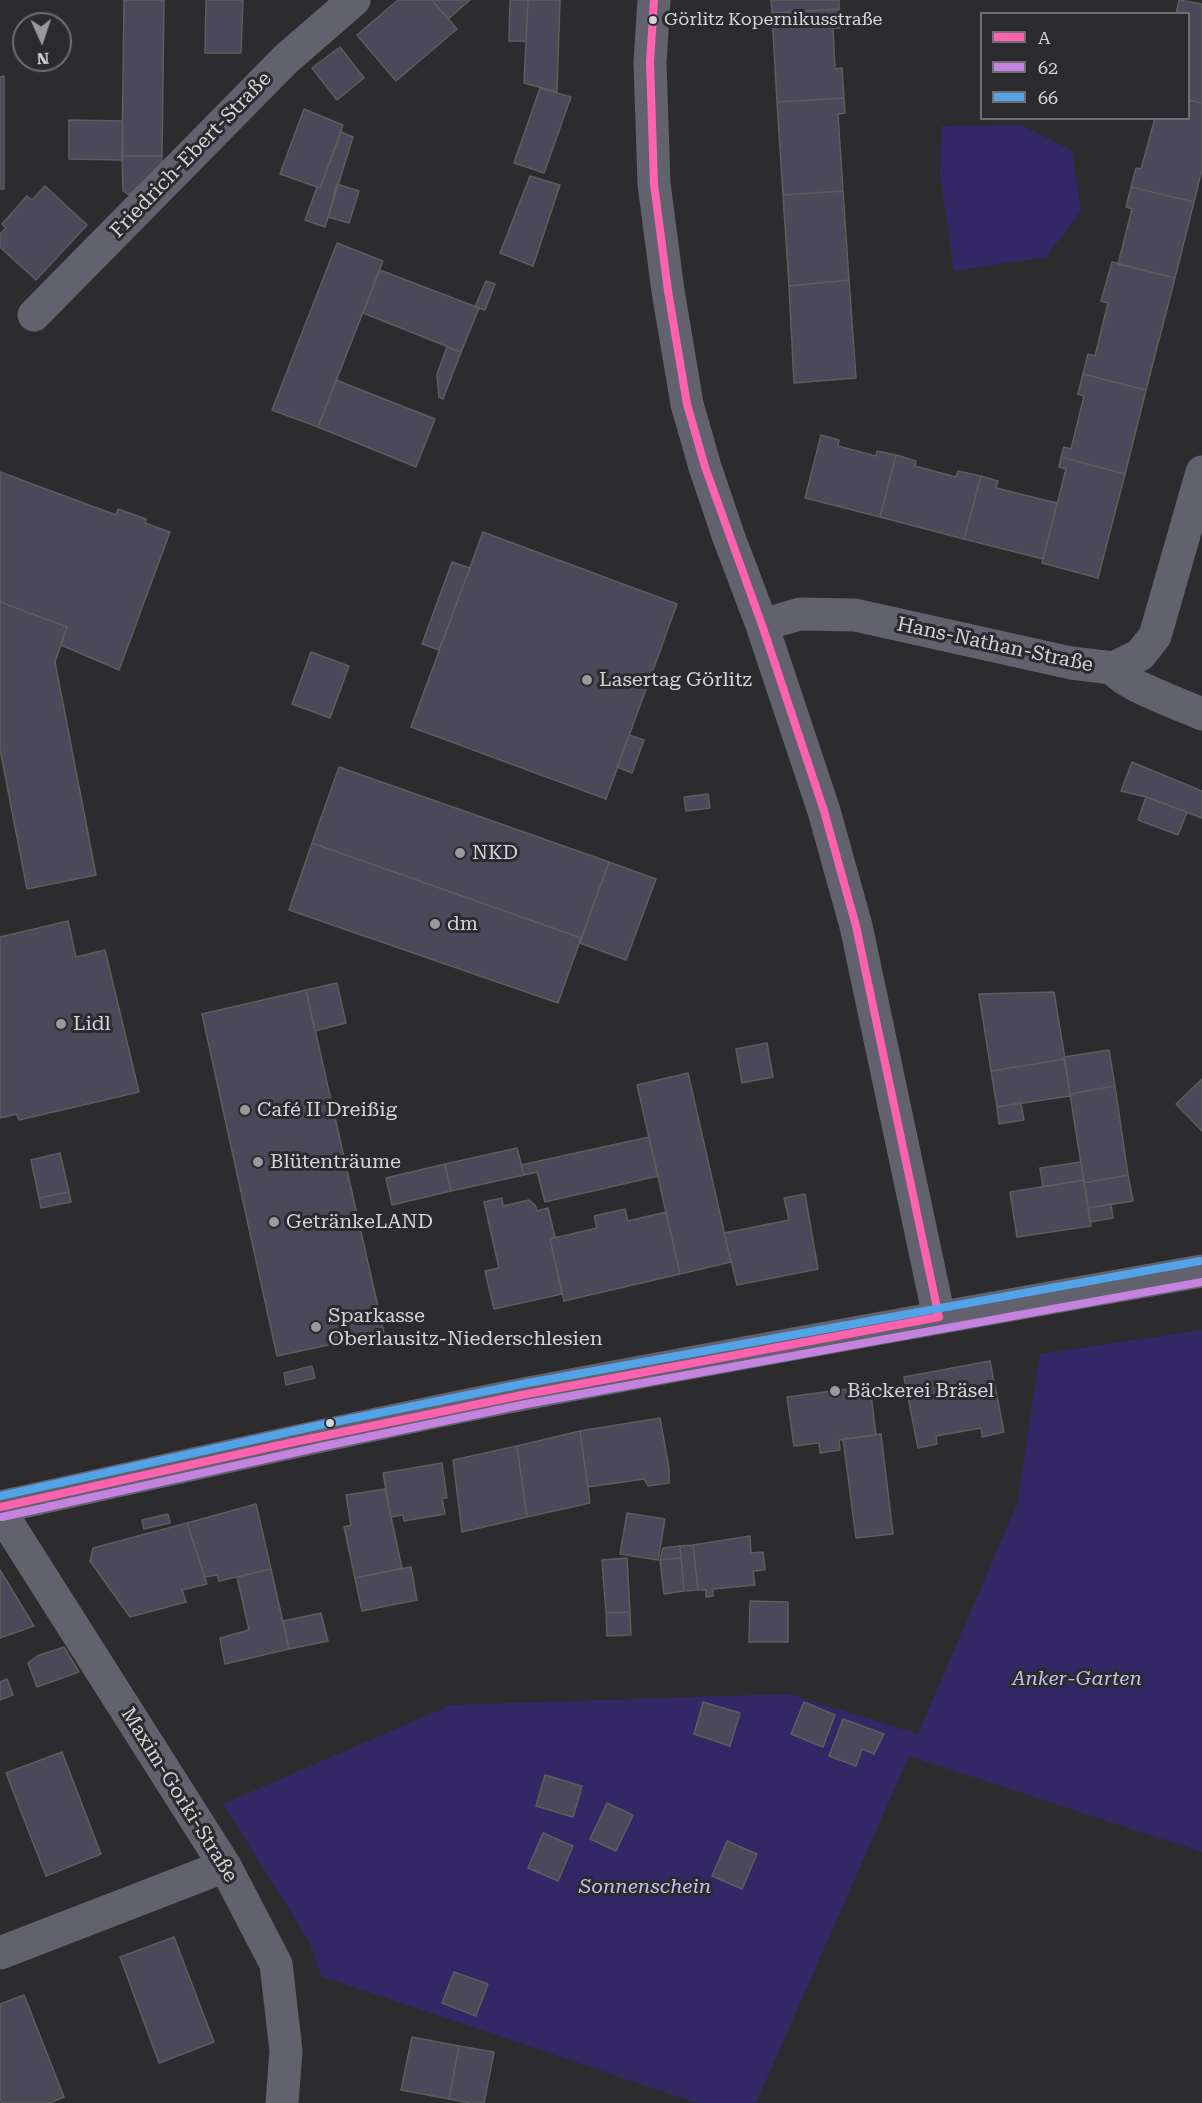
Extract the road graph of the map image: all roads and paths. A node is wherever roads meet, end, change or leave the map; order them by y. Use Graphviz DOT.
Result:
graph roads {
  1 [pos="354,0"];
  2 [pos="654,0"];
  3 [pos="34,315"];
  4 [pos="1202,471"];
  5 [pos="762,625"];
  6 [pos="1113,668"];
  7 [pos="1202,714"];
  8 [pos="1202,1271"];
  9 [pos="939,1317"];
  10 [pos="0,1509"];
  11 [pos="225,1866"];
  12 [pos="0,1953"];
  13 [pos="282,2103"];
  1 -- 3 [label="street, Friedrich-Ebert-Straße"];
  2 -- 5 [label="street"];
  4 -- 6 [label="street, Hans-Nathan-Straße"];
  5 -- 6 [label="street, Hans-Nathan-Straße"];
  5 -- 9 [label="street"];
  6 -- 7 [label="street"];
  8 -- 9 [label="street"];
  9 -- 10 [label="street"];
  10 -- 11 [label="street, Maxim-Gorki-Straße"];
  11 -- 12 [label="street"];
  11 -- 13 [label="street, Maxim-Gorki-Straße"];
}
